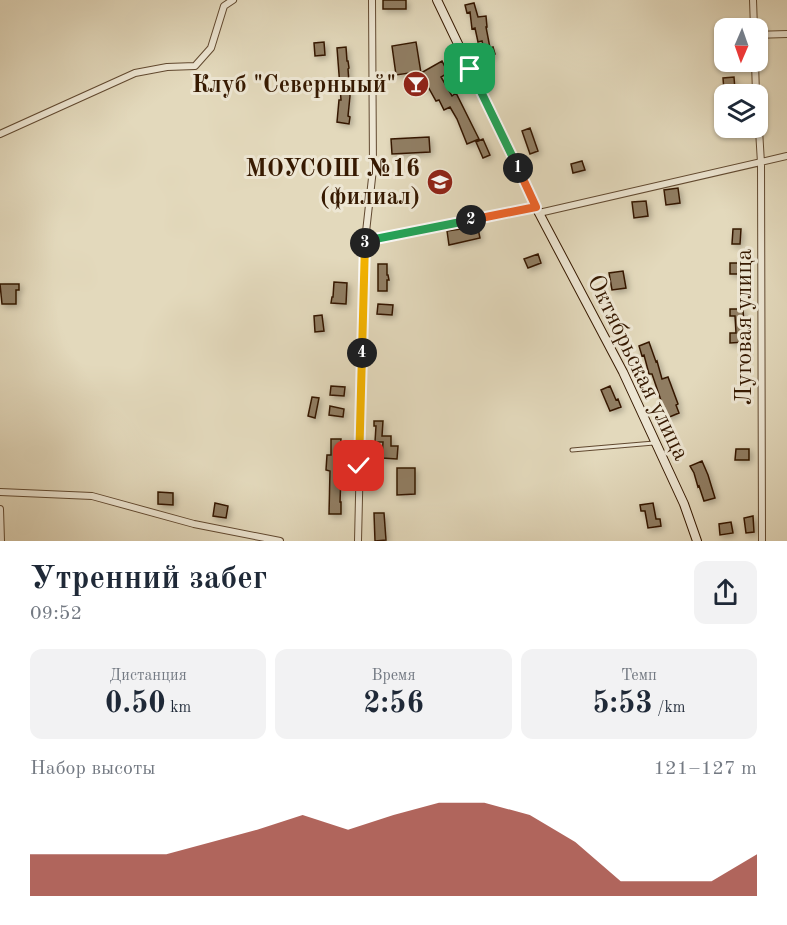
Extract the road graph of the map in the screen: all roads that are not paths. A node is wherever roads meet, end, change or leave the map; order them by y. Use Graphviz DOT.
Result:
graph roads {
  1 [pos="233,0"];
  2 [pos="372,0"];
  3 [pos="437,0"];
  4 [pos="753,0"];
  5 [pos="754,18"];
  6 [pos="787,34"];
  7 [pos="768,35"];
  8 [pos="0,134"];
  9 [pos="760,138"];
  10 [pos="787,156"];
  11 [pos="761,163"];
  12 [pos="538,210"];
  13 [pos="365,241"];
  14 [pos="656,442"];
  15 [pos="572,450"];
  16 [pos="0,492"];
  17 [pos="0,508"];
  18 [pos="1,541"];
  19 [pos="280,541"];
  20 [pos="358,541"];
  21 [pos="697,541"];
  22 [pos="762,541"];
  1 -- 8 [label="street"];
  2 -- 13 [label="street"];
  3 -- 12 [label="street, Октябрьская улица"];
  4 -- 5 [label="street"];
  6 -- 7 [label="street"];
  9 -- 11 [label="street, Луговая улица"];
  10 -- 11 [label="street"];
  11 -- 12 [label="street"];
  11 -- 22 [label="street, Луговая улица"];
  12 -- 13 [label="street"];
  12 -- 14 [label="street, Октябрьская улица"];
  13 -- 20 [label="street"];
  14 -- 15 [label="lane"];
  14 -- 21 [label="street, Октябрьская улица"];
  16 -- 19 [label="street"];
  17 -- 18 [label="street"];
}
